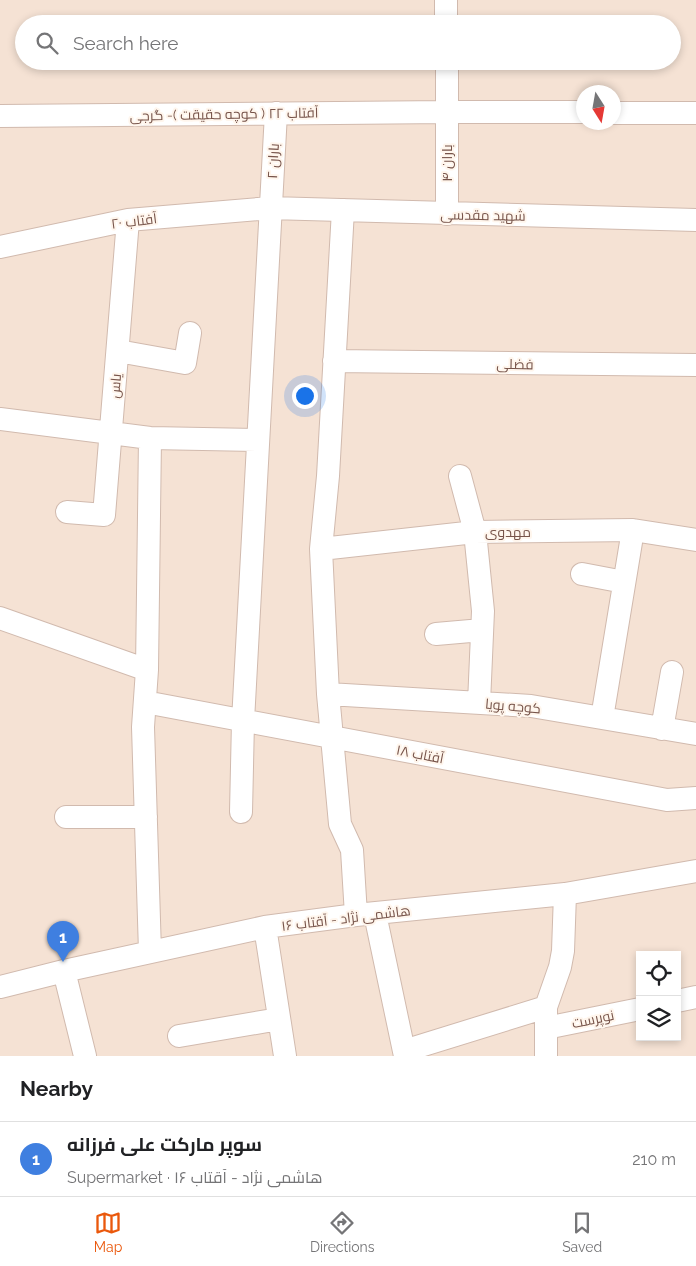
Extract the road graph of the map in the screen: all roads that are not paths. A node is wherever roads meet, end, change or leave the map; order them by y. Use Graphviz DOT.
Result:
graph roads {
  1 [pos="446,0"];
  2 [pos="446,15"];
  3 [pos="446,70"];
  4 [pos="447,112"];
  5 [pos="576,112"];
  6 [pos="276,113"];
  7 [pos="621,113"];
  8 [pos="696,113"];
  9 [pos="0,116"];
  10 [pos="270,208"];
  11 [pos="343,210"];
  12 [pos="447,214"];
  13 [pos="128,220"];
  14 [pos="696,220"];
  15 [pos="0,247"];
  16 [pos="190,333"];
  17 [pos="118,352"];
  18 [pos="334,361"];
  19 [pos="696,365"];
  20 [pos="0,419"];
  21 [pos="111,433"];
  22 [pos="150,438"];
  23 [pos="258,440"];
  24 [pos="460,476"];
  25 [pos="67,512"];
  26 [pos="633,530"];
  27 [pos="475,532"];
  28 [pos="696,540"];
  29 [pos="320,549"];
  30 [pos="582,574"];
  31 [pos="624,582"];
  32 [pos="0,618"];
  33 [pos="482,630"];
  34 [pos="436,634"];
  35 [pos="147,670"];
  36 [pos="672,672"];
  37 [pos="328,694"];
  38 [pos="145,702"];
  39 [pos="478,703"];
  40 [pos="602,718"];
  41 [pos="243,721"];
  42 [pos="662,729"];
  43 [pos="696,734"];
  44 [pos="332,738"];
  45 [pos="696,798"];
  46 [pos="241,812"];
  47 [pos="146,816"];
  48 [pos="66,818"];
  49 [pos="696,872"];
  50 [pos="565,894"];
  51 [pos="366,915"];
  52 [pos="265,927"];
  53 [pos="150,952"];
  54 [pos="64,970"];
  55 [pos="0,987"];
  56 [pos="696,997"];
  57 [pos="681,1000"];
  58 [pos="636,1009"];
  59 [pos="546,1018"];
  60 [pos="279,1019"];
  61 [pos="179,1036"];
  62 [pos="405,1054"];
  63 [pos="85,1056"];
  64 [pos="285,1056"];
  65 [pos="546,1056"];
  1 -- 2 [label="street"];
  3 -- 4 [label="street, باران ۴"];
  4 -- 5 [label="street, آفتاب ۲۲ ( کوچه حقیقت )- گرجی"];
  4 -- 6 [label="street, آفتاب ۲۲ ( کوچه حقیقت )- گرجی"];
  4 -- 12 [label="street, باران ۴"];
  6 -- 9 [label="street, آفتاب ۲۲ ( کوچه حقیقت )- گرجی"];
  6 -- 10 [label="street, باران ۲"];
  7 -- 8 [label="street"];
  10 -- 11 [label="street, شهید مقدسی"];
  10 -- 13 [label="street, آفتاب ۲۰"];
  10 -- 23 [label="street, باران ۲"];
  11 -- 12 [label="street, شهید مقدسی"];
  11 -- 18 [label="street"];
  12 -- 14 [label="street, شهید مقدسی"];
  13 -- 15 [label="street, آفتاب ۲۰"];
  13 -- 17 [label="street, یاس"];
  16 -- 17 [label="street"];
  17 -- 21 [label="street, یاس"];
  18 -- 19 [label="street, فضلی"];
  18 -- 29 [label="street"];
  20 -- 21 [label="street"];
  21 -- 22 [label="street"];
  21 -- 25 [label="street, یاس"];
  22 -- 23 [label="street"];
  22 -- 35 [label="street"];
  23 -- 41 [label="street, باران ۲"];
  24 -- 27 [label="street"];
  26 -- 27 [label="street, مهدوی"];
  26 -- 28 [label="street, مهدوی"];
  26 -- 31 [label="street"];
  27 -- 29 [label="street, مهدوی"];
  27 -- 33 [label="street"];
  29 -- 37 [label="street"];
  30 -- 31 [label="street"];
  31 -- 40 [label="street"];
  32 -- 35 [label="street"];
  33 -- 34 [label="street"];
  33 -- 39 [label="street"];
  35 -- 38 [label="street"];
  36 -- 42 [label="street"];
  37 -- 39 [label="street, کوچه پویا"];
  37 -- 44 [label="street"];
  38 -- 41 [label="street, آفتاب ۱۸"];
  38 -- 47 [label="street"];
  39 -- 40 [label="street, کوچه پویا"];
  40 -- 42 [label="street, کوچه پویا"];
  41 -- 44 [label="street, آفتاب ۱۸"];
  41 -- 46 [label="street, باران ۲"];
  42 -- 43 [label="street, کوچه پویا"];
  44 -- 45 [label="street, آفتاب ۱۸"];
  44 -- 51 [label="street"];
  47 -- 48 [label="street"];
  47 -- 53 [label="street"];
  49 -- 50 [label="street, هاشمی نژاد - آقتاب ۱۶"];
  50 -- 51 [label="street, هاشمی نژاد - آقتاب ۱۶"];
  50 -- 59 [label="street"];
  51 -- 52 [label="street, هاشمی نژاد - آقتاب ۱۶"];
  51 -- 62 [label="street"];
  52 -- 53 [label="street, هاشمی نژاد - آقتاب ۱۶"];
  52 -- 60 [label="street"];
  53 -- 54 [label="street, هاشمی نژاد - آقتاب ۱۶"];
  54 -- 55 [label="street, هاشمی نژاد - آقتاب ۱۶"];
  54 -- 63 [label="street"];
  56 -- 57 [label="street"];
  58 -- 59 [label="street, نوپرست"];
  59 -- 62 [label="street, نوپرست"];
  59 -- 65 [label="street"];
  60 -- 61 [label="street"];
  60 -- 64 [label="street"];
}
